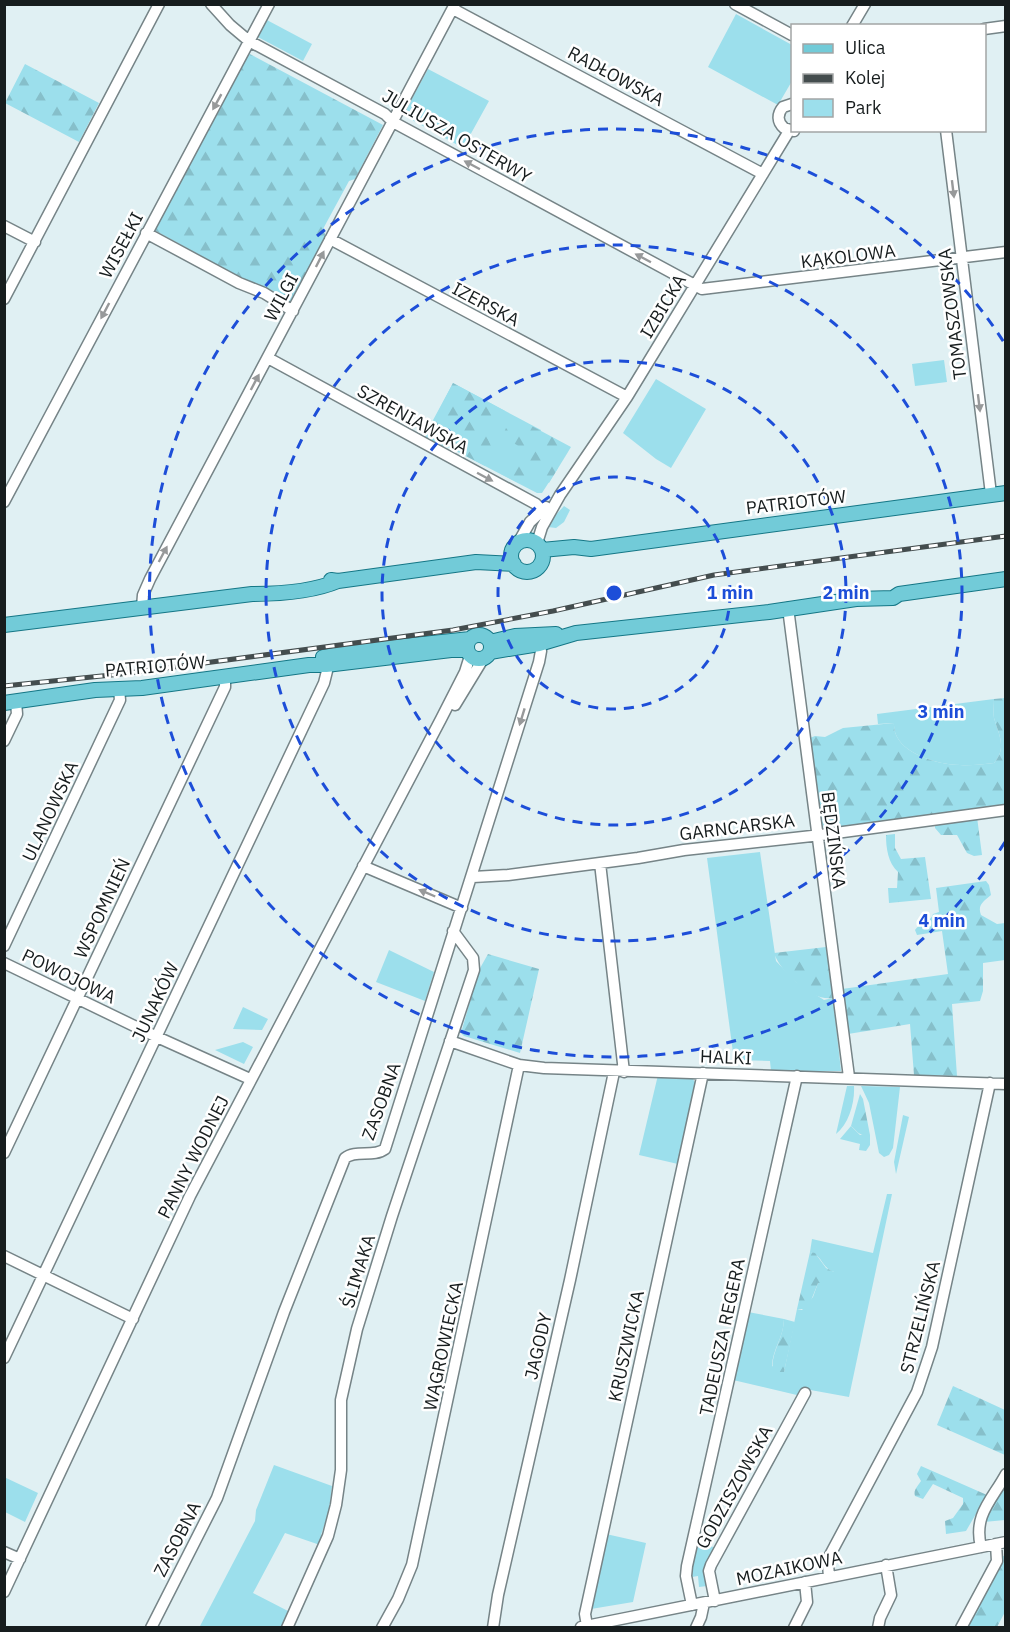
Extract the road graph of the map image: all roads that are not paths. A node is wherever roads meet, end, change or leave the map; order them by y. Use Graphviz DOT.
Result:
graph roads {
  1 [pos="159,4"];
  2 [pos="211,4"];
  3 [pos="268,4"];
  4 [pos="735,4"];
  5 [pos="865,4"];
  6 [pos="454,7"];
  7 [pos="853,24"];
  8 [pos="1005,26"];
  9 [pos="986,29"];
  10 [pos="791,34"];
  11 [pos="249,41"];
  12 [pos="791,105"];
  13 [pos="393,122"];
  14 [pos="791,131"];
  15 [pos="946,132"];
  16 [pos="763,174"];
  17 [pos="4,226"];
  18 [pos="146,233"];
  19 [pos="330,239"];
  20 [pos="35,242"];
  21 [pos="1005,252"];
  22 [pos="963,258"];
  23 [pos="695,285"];
  24 [pos="4,299"];
  25 [pos="293,311"];
  26 [pos="267,358"];
  27 [pos="627,397"];
  28 [pos="998,494"];
  29 [pos="560,495"];
  30 [pos="4,502"];
  31 [pos="542,510"];
  32 [pos="515,552"];
  33 [pos="541,552"];
  34 [pos="1005,579"];
  35 [pos="142,607"];
  36 [pos="788,608"];
  37 [pos="4,625"];
  38 [pos="565,635"];
  39 [pos="539,644"];
  40 [pos="478,650"];
  41 [pos="325,661"];
  42 [pos="225,677"];
  43 [pos="119,689"];
  44 [pos="10,702"];
  45 [pos="4,741"];
  46 [pos="1005,810"];
  47 [pos="817,835"];
  48 [pos="600,863"];
  49 [pos="363,866"];
  50 [pos="473,877"];
  51 [pos="462,908"];
  52 [pos="453,931"];
  53 [pos="4,946"];
  54 [pos="4,963"];
  55 [pos="78,998"];
  56 [pos="157,1037"];
  57 [pos="450,1041"];
  58 [pos="519,1065"];
  59 [pos="619,1072"];
  60 [pos="703,1073"];
  61 [pos="797,1076"];
  62 [pos="849,1077"];
  63 [pos="250,1079"];
  64 [pos="990,1083"];
  65 [pos="1005,1084"];
  66 [pos="4,1153"];
  67 [pos="4,1256"];
  68 [pos="44,1275"];
  69 [pos="133,1319"];
  70 [pos="4,1358"];
  71 [pos="805,1394"];
  72 [pos="1005,1474"];
  73 [pos="1001,1543"];
  74 [pos="981,1547"];
  75 [pos="4,1552"];
  76 [pos="20,1559"];
  77 [pos="886,1565"];
  78 [pos="829,1577"];
  79 [pos="805,1582"];
  80 [pos="4,1592"];
  81 [pos="709,1602"];
  82 [pos="692,1605"];
  83 [pos="636,1622"];
  84 [pos="584,1627"];
  85 [pos="151,1628"];
  86 [pos="287,1628"];
  87 [pos="382,1628"];
  88 [pos="492,1628"];
  89 [pos="696,1628"];
  90 [pos="794,1628"];
  91 [pos="879,1628"];
  92 [pos="961,1628"];
  1 -- 20 [label="street"];
  2 -- 11 [label="street, JULIUSZA OSTERWY"];
  3 -- 11 [label="street, WISEŁKI"];
  4 -- 10 [label="street"];
  5 -- 7 [label="street"];
  6 -- 13 [label="street, WILGI"];
  6 -- 16 [label="street, RADŁOWSKA"];
  8 -- 9 [label="street"];
  11 -- 13 [label="street, JULIUSZA OSTERWY"];
  11 -- 18 [label="street, WISEŁKI, one-way"];
  12 -- 14 [label="street"];
  13 -- 19 [label="street, WILGI"];
  23 -- 13 [label="street, JULIUSZA OSTERWY, one-way"];
  14 -- 16 [label="street, IZBICKA"];
  15 -- 22 [label="street, TOMASZOWSKA, one-way"];
  16 -- 23 [label="street, IZBICKA"];
  17 -- 20 [label="street"];
  18 -- 25 [label="street"];
  18 -- 30 [label="street, WISEŁKI, one-way"];
  25 -- 19 [label="street, WILGI, one-way"];
  19 -- 27 [label="street, IZERSKA"];
  20 -- 24 [label="street"];
  21 -- 22 [label="street, KĄKOLOWA"];
  22 -- 23 [label="street, KĄKOLOWA"];
  22 -- 28 [label="street, TOMASZOWSKA, one-way"];
  23 -- 27 [label="street, IZBICKA"];
  25 -- 26 [label="street, WILGI"];
  26 -- 31 [label="street, SZRENIAWSKA, one-way"];
  35 -- 26 [label="street, WILGI, one-way"];
  27 -- 29 [label="street, IZBICKA"];
  28 -- 33 [label="main road, PATRIOTÓW"];
  29 -- 31 [label="street, IZBICKA"];
  29 -- 33 [label="street, IZBICKA"];
  31 -- 32 [label="street, IZBICKA"];
  32 -- 33 [label="main road"];
  32 -- 33 [label="main road"];
  32 -- 35 [label="main road"];
  34 -- 36 [label="main road, PATRIOTÓW"];
  35 -- 37 [label="main road"];
  36 -- 38 [label="main road, PATRIOTÓW"];
  36 -- 47 [label="street, BĘDZIŃSKA"];
  38 -- 39 [label="main road, PATRIOTÓW"];
  38 -- 40 [label="main road, PATRIOTÓW"];
  39 -- 40 [label="main road, PATRIOTÓW"];
  39 -- 50 [label="street, ZASOBNA, one-way"];
  40 -- 41 [label="main road, PATRIOTÓW"];
  40 -- 49 [label="street, PANNY WODNEJ"];
  41 -- 42 [label="main road, PATRIOTÓW"];
  41 -- 56 [label="street, JUNAKÓW"];
  42 -- 43 [label="main road, PATRIOTÓW"];
  42 -- 55 [label="street, WSPOMNIEŃ"];
  43 -- 44 [label="main road, PATRIOTÓW"];
  43 -- 53 [label="street, ULANOWSKA"];
  44 -- 45 [label="street"];
  46 -- 47 [label="street, GARNCARSKA"];
  47 -- 48 [label="street, GARNCARSKA"];
  47 -- 62 [label="street, BĘDZIŃSKA"];
  48 -- 50 [label="street, GARNCARSKA"];
  48 -- 59 [label="street, JAGODY"];
  51 -- 49 [label="street, one-way"];
  49 -- 63 [label="street, PANNY WODNEJ"];
  50 -- 51 [label="street, ZASOBNA"];
  51 -- 52 [label="street, ZASOBNA"];
  52 -- 57 [label="street, ŚLIMAKA"];
  52 -- 85 [label="street, ZASOBNA"];
  54 -- 55 [label="street, POWOJOWA"];
  55 -- 56 [label="street, POWOJOWA"];
  55 -- 66 [label="street, WSPOMNIEŃ"];
  56 -- 63 [label="street, POWOJOWA"];
  56 -- 68 [label="street, JUNAKÓW"];
  57 -- 58 [label="street, HALKI"];
  57 -- 86 [label="street, ŚLIMAKA"];
  58 -- 59 [label="street, HALKI"];
  58 -- 87 [label="street, WĄGROWIECKA"];
  59 -- 60 [label="street, HALKI"];
  59 -- 88 [label="street, JAGODY"];
  60 -- 61 [label="street, HALKI"];
  60 -- 84 [label="street, KRUSZWICKA"];
  61 -- 62 [label="street, HALKI"];
  61 -- 82 [label="street, TADEUSZA REGERA"];
  62 -- 64 [label="street, HALKI"];
  63 -- 69 [label="street, PANNY WODNEJ"];
  64 -- 65 [label="street, HALKI"];
  64 -- 78 [label="street, STRZELIŃSKA"];
  67 -- 68 [label="street"];
  68 -- 69 [label="street"];
  68 -- 70 [label="street, JUNAKÓW"];
  69 -- 76 [label="street, PANNY WODNEJ"];
  71 -- 81 [label="street, GODZISZOWSKA"];
  72 -- 74 [label="street"];
  73 -- 74 [label="street, MOZAIKOWA"];
  73 -- 92 [label="street"];
  74 -- 77 [label="street, MOZAIKOWA"];
  75 -- 76 [label="street"];
  76 -- 80 [label="street, PANNY WODNEJ"];
  77 -- 78 [label="street, MOZAIKOWA"];
  77 -- 91 [label="street"];
  78 -- 79 [label="street, MOZAIKOWA"];
  79 -- 81 [label="street, MOZAIKOWA"];
  79 -- 90 [label="street"];
  81 -- 82 [label="street, MOZAIKOWA"];
  81 -- 89 [label="street"];
  82 -- 83 [label="street, MOZAIKOWA"];
  83 -- 84 [label="street, MOZAIKOWA"];
}
